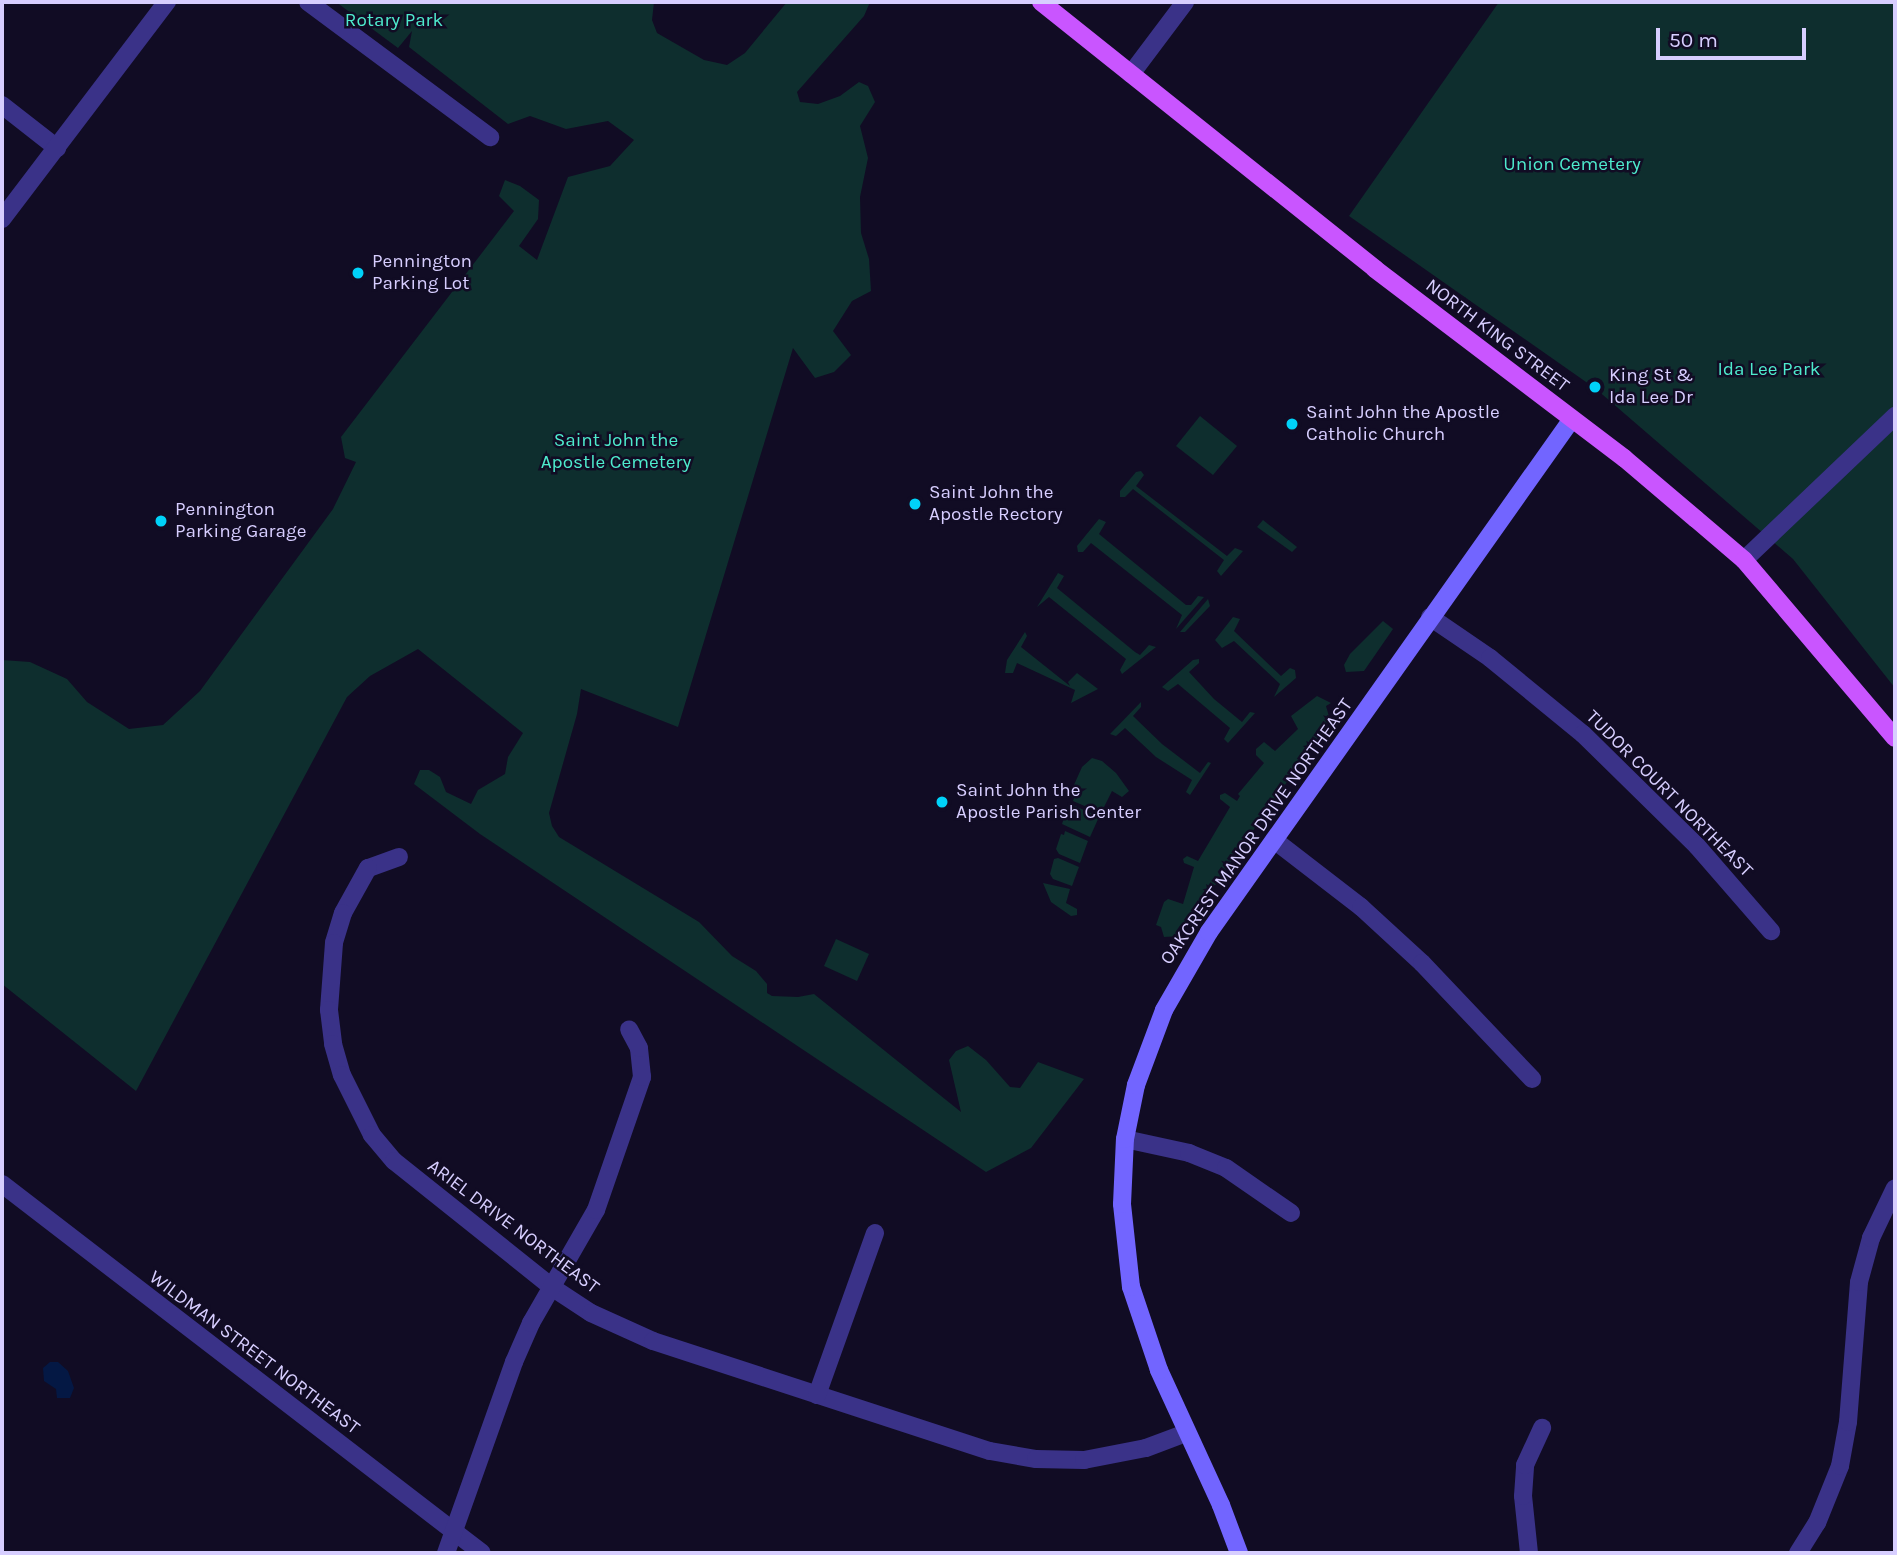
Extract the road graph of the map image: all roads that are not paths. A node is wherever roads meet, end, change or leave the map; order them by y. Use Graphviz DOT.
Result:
graph roads {
  1 [pos="167,2"];
  2 [pos="308,2"];
  3 [pos="1041,2"];
  4 [pos="1185,2"];
  5 [pos="1131,74"];
  6 [pos="2,105"];
  7 [pos="490,137"];
  8 [pos="57,148"];
  9 [pos="2,219"];
  10 [pos="1895,416"];
  11 [pos="1572,419"];
  12 [pos="1744,560"];
  13 [pos="1430,617"];
  14 [pos="1895,738"];
  15 [pos="1274,840"];
  16 [pos="399,857"];
  17 [pos="1771,931"];
  18 [pos="629,1029"];
  19 [pos="1532,1079"];
  20 [pos="1125,1139"];
  21 [pos="2,1184"];
  22 [pos="1895,1188"];
  23 [pos="1291,1213"];
  24 [pos="875,1233"];
  25 [pos="553,1288"];
  26 [pos="817,1395"];
  27 [pos="1542,1428"];
  28 [pos="1186,1433"];
  29 [pos="453,1531"];
  30 [pos="446,1553"];
  31 [pos="482,1553"];
  32 [pos="1239,1553"];
  33 [pos="1529,1553"];
  34 [pos="1798,1553"];
  1 -- 8 [label="street"];
  2 -- 7 [label="street"];
  3 -- 5 [label="main road, NORTH KING STREET"];
  4 -- 5 [label="street"];
  5 -- 11 [label="main road, NORTH KING STREET"];
  6 -- 8 [label="street"];
  8 -- 9 [label="street"];
  10 -- 12 [label="street"];
  11 -- 12 [label="main road, NORTH KING STREET"];
  11 -- 13 [label="street, OAKCREST MANOR DRIVE NORTHEAST"];
  12 -- 14 [label="main road, NORTH KING STREET"];
  13 -- 15 [label="street, OAKCREST MANOR DRIVE NORTHEAST"];
  13 -- 17 [label="street, TUDOR COURT NORTHEAST"];
  15 -- 19 [label="street"];
  15 -- 20 [label="street, OAKCREST MANOR DRIVE NORTHEAST"];
  16 -- 25 [label="street, ARIEL DRIVE NORTHEAST"];
  18 -- 25 [label="street"];
  20 -- 23 [label="street"];
  20 -- 28 [label="street, OAKCREST MANOR DRIVE NORTHEAST"];
  21 -- 29 [label="street, WILDMAN STREET NORTHEAST"];
  22 -- 34 [label="street"];
  24 -- 26 [label="street"];
  25 -- 26 [label="street, ARIEL DRIVE NORTHEAST"];
  25 -- 29 [label="street"];
  26 -- 28 [label="street, ARIEL DRIVE NORTHEAST"];
  27 -- 33 [label="street"];
  28 -- 32 [label="street, OAKCREST MANOR DRIVE NORTHEAST"];
  29 -- 30 [label="street"];
  29 -- 31 [label="street, WILDMAN STREET NORTHEAST"];
}
